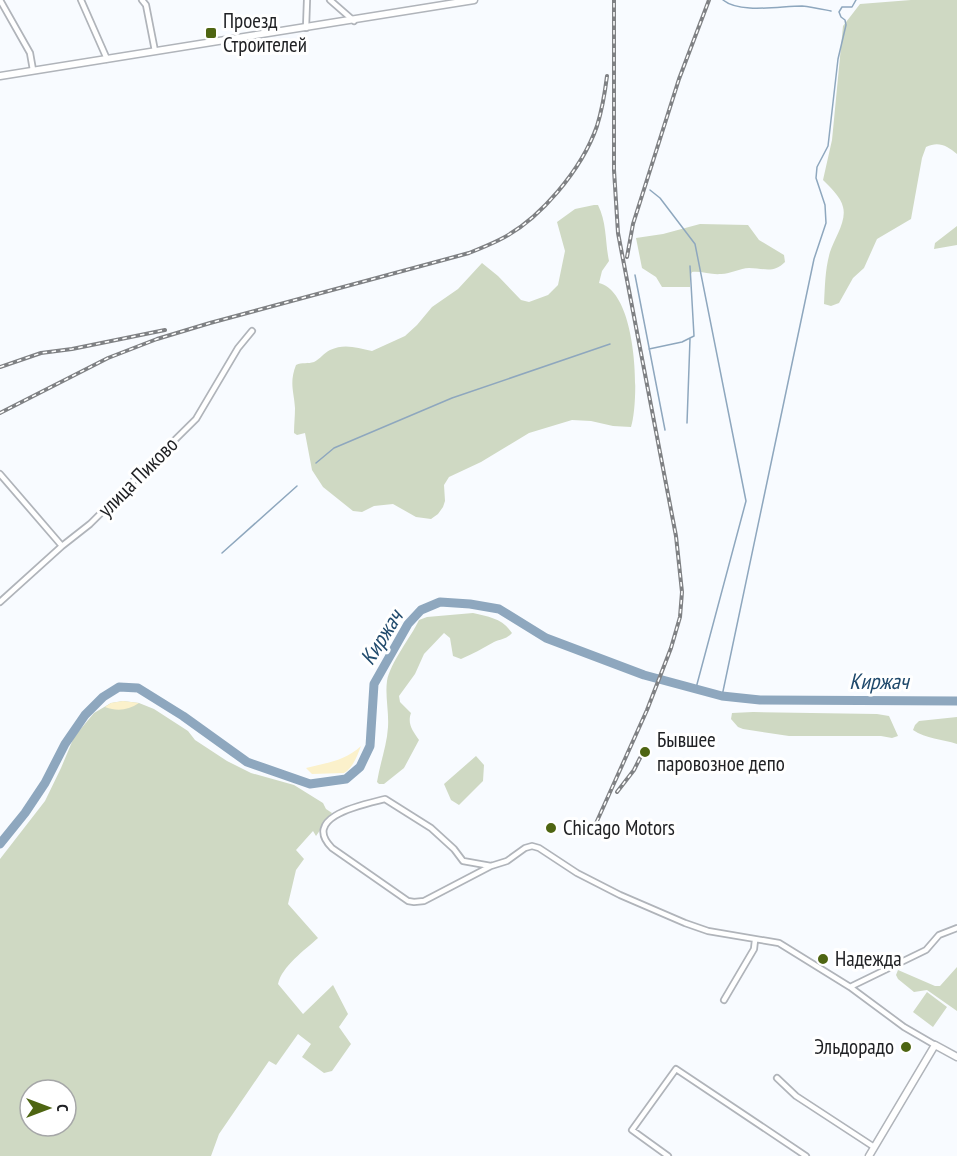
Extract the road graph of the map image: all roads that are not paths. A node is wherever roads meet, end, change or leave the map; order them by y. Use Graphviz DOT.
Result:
graph roads {
  1 [pos="0,0"];
  2 [pos="81,0"];
  3 [pos="142,0"];
  4 [pos="307,0"];
  5 [pos="330,0"];
  6 [pos="474,0"];
  7 [pos="354,21"];
  8 [pos="306,28"];
  9 [pos="155,51"];
  10 [pos="108,59"];
  11 [pos="33,70"];
  12 [pos="0,76"];
  13 [pos="252,331"];
  14 [pos="0,474"];
  15 [pos="62,546"];
  16 [pos="0,602"];
  17 [pos="491,866"];
  18 [pos="957,928"];
  19 [pos="755,940"];
  20 [pos="850,987"];
  21 [pos="724,1000"];
  22 [pos="935,1045"];
  23 [pos="957,1057"];
  24 [pos="777,1078"];
  25 [pos="874,1147"];
  26 [pos="668,1156"];
  27 [pos="807,1156"];
  28 [pos="869,1156"];
  1 -- 11 [label="street"];
  2 -- 10 [label="street"];
  3 -- 9 [label="street"];
  4 -- 8 [label="street"];
  5 -- 7 [label="street"];
  6 -- 7 [label="street"];
  7 -- 8 [label="street"];
  8 -- 9 [label="street"];
  9 -- 10 [label="street"];
  10 -- 11 [label="street"];
  11 -- 12 [label="street"];
  13 -- 15 [label="street, улица Пиково"];
  14 -- 15 [label="street"];
  15 -- 16 [label="street, улица Пиково"];
  17 -- 17 [label="street"];
  17 -- 19 [label="street"];
  18 -- 20 [label="street"];
  19 -- 20 [label="street"];
  19 -- 21 [label="street"];
  20 -- 22 [label="street"];
  22 -- 23 [label="street"];
  22 -- 25 [label="street"];
  24 -- 25 [label="street"];
  25 -- 28 [label="street"];
  26 -- 27 [label="street"];
}
